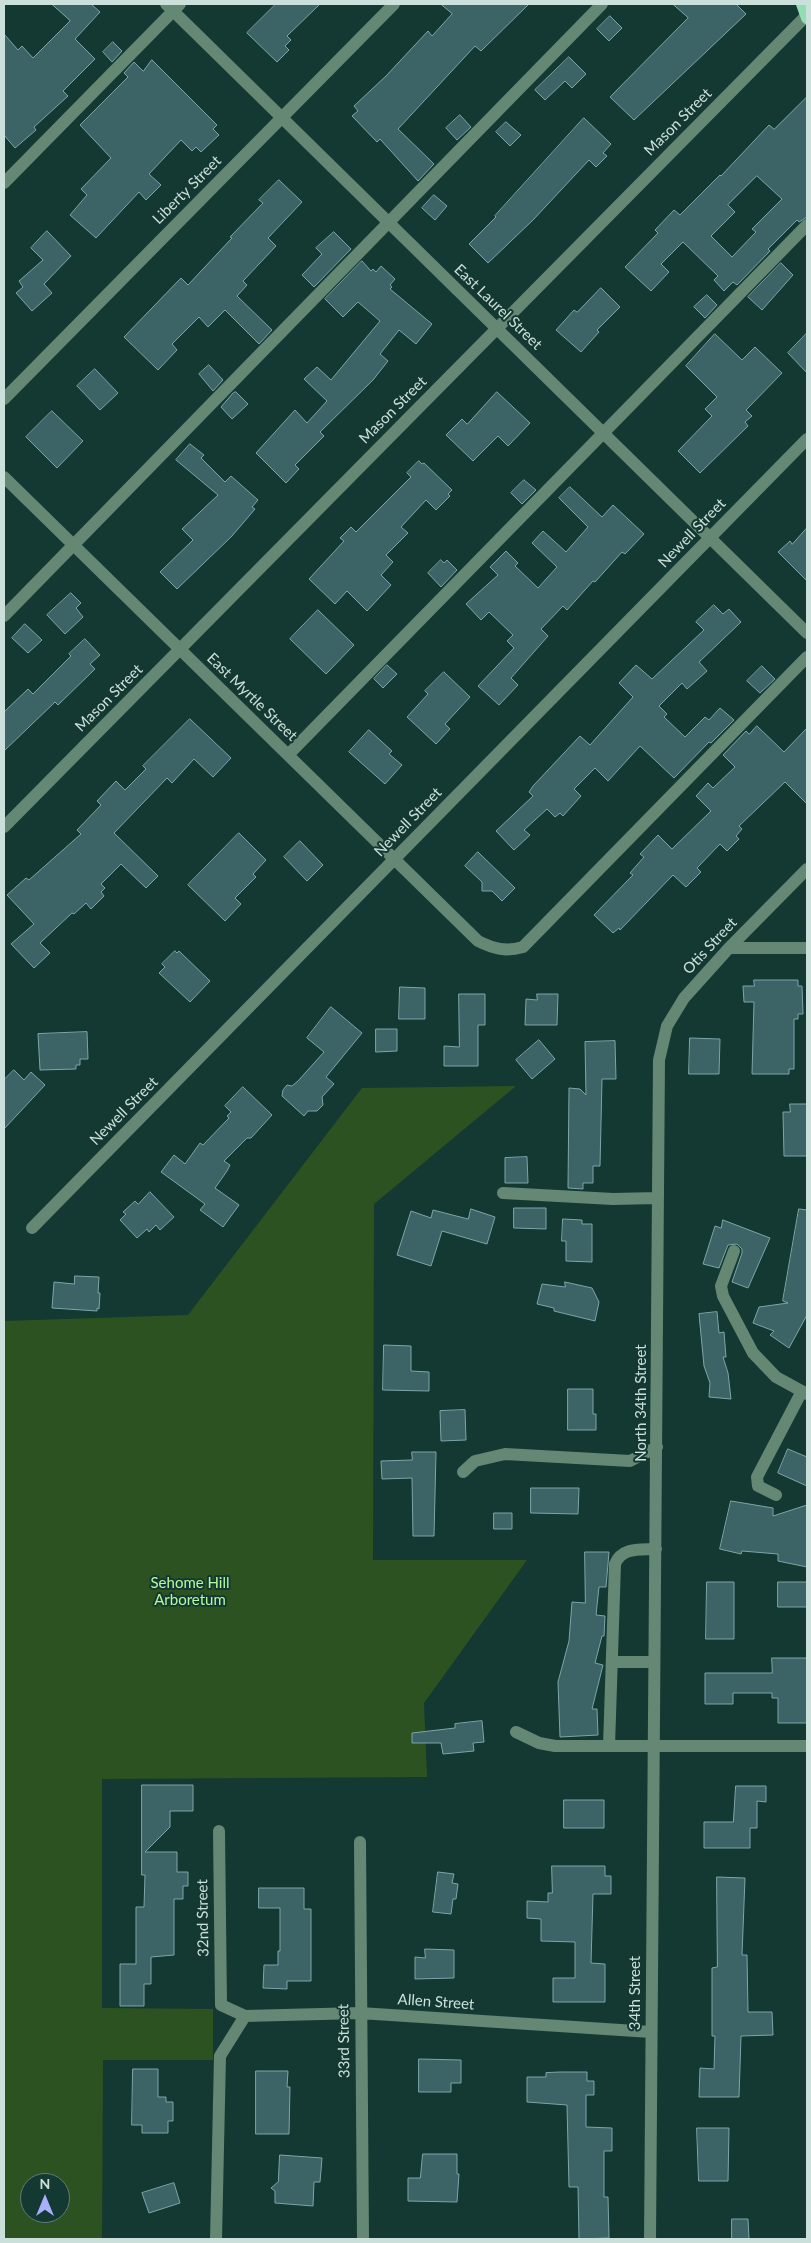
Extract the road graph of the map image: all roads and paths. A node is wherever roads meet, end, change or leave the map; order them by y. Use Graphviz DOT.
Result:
graph roads {
  1 [pos="394,4"];
  2 [pos="602,4"];
  3 [pos="173,6"];
  4 [pos="805,12"];
  5 [pos="282,118"];
  6 [pos="4,183"];
  7 [pos="388,222"];
  8 [pos="807,225"];
  9 [pos="497,328"];
  10 [pos="4,399"];
  11 [pos="603,433"];
  12 [pos="807,438"];
  13 [pos="4,477"];
  14 [pos="710,538"];
  15 [pos="73,545"];
  16 [pos="4,616"];
  17 [pos="807,633"];
  18 [pos="180,649"];
  19 [pos="807,657"];
  20 [pos="288,755"];
  21 [pos="4,828"];
  22 [pos="394,859"];
  23 [pos="807,869"];
  24 [pos="728,948"];
  25 [pos="807,948"];
  26 [pos="659,1060"];
  27 [pos="503,1193"];
  28 [pos="657,1198"];
  29 [pos="32,1228"];
  30 [pos="734,1251"];
  31 [pos="804,1392"];
  32 [pos="657,1447"];
  33 [pos="463,1472"];
  34 [pos="776,1495"];
  35 [pos="656,1549"];
  36 [pos="612,1662"];
  37 [pos="654,1662"];
  38 [pos="516,1732"];
  39 [pos="609,1746"];
  40 [pos="807,1746"];
  41 [pos="653,1747"];
  42 [pos="219,1831"];
  43 [pos="360,1842"];
  44 [pos="221,2005"];
  45 [pos="360,2013"];
  46 [pos="245,2016"];
  47 [pos="651,2032"];
  48 [pos="216,2239"];
  49 [pos="363,2239"];
  50 [pos="650,2239"];
  1 -- 5 [label="street, Liberty Street"];
  2 -- 7 [label="street"];
  3 -- 5 [label="street, East Laurel Street"];
  3 -- 6 [label="street"];
  4 -- 9 [label="street, Mason Street"];
  5 -- 7 [label="street, East Laurel Street"];
  5 -- 10 [label="street, Liberty Street"];
  7 -- 9 [label="street, East Laurel Street"];
  7 -- 15 [label="street"];
  8 -- 11 [label="street"];
  9 -- 11 [label="street, East Laurel Street"];
  9 -- 18 [label="street, Mason Street"];
  11 -- 14 [label="street, East Laurel Street"];
  11 -- 20 [label="street"];
  12 -- 14 [label="street, Newell Street"];
  13 -- 15 [label="street, East Myrtle Street"];
  14 -- 17 [label="street, East Laurel Street"];
  14 -- 22 [label="street, Newell Street"];
  15 -- 16 [label="street"];
  15 -- 18 [label="street, East Myrtle Street"];
  18 -- 20 [label="street, East Myrtle Street"];
  18 -- 21 [label="street, Mason Street"];
  19 -- 22 [label="street, East Myrtle Street"];
  20 -- 22 [label="street, East Myrtle Street"];
  22 -- 29 [label="street, Newell Street"];
  23 -- 24 [label="street, Otis Street"];
  24 -- 25 [label="street"];
  24 -- 26 [label="street, Otis Street"];
  26 -- 28 [label="street, North 34th Street"];
  27 -- 28 [label="street"];
  28 -- 32 [label="street, North 34th Street"];
  30 -- 31 [label="street"];
  31 -- 34 [label="street"];
  32 -- 33 [label="street"];
  32 -- 35 [label="street, North 34th Street"];
  35 -- 36 [label="street"];
  35 -- 37 [label="street, North 34th Street"];
  36 -- 37 [label="street"];
  36 -- 39 [label="street"];
  37 -- 41 [label="street, North 34th Street"];
  38 -- 39 [label="street"];
  39 -- 41 [label="street"];
  40 -- 41 [label="street"];
  41 -- 47 [label="street, 34th Street"];
  42 -- 44 [label="street, 32nd Street"];
  43 -- 45 [label="street, 33rd Street"];
  44 -- 46 [label="street, Allen Street"];
  45 -- 46 [label="street, Allen Street"];
  45 -- 47 [label="street, Allen Street"];
  45 -- 49 [label="street, 33rd Street"];
  46 -- 48 [label="street"];
  47 -- 50 [label="street, 34th Street"];
}
